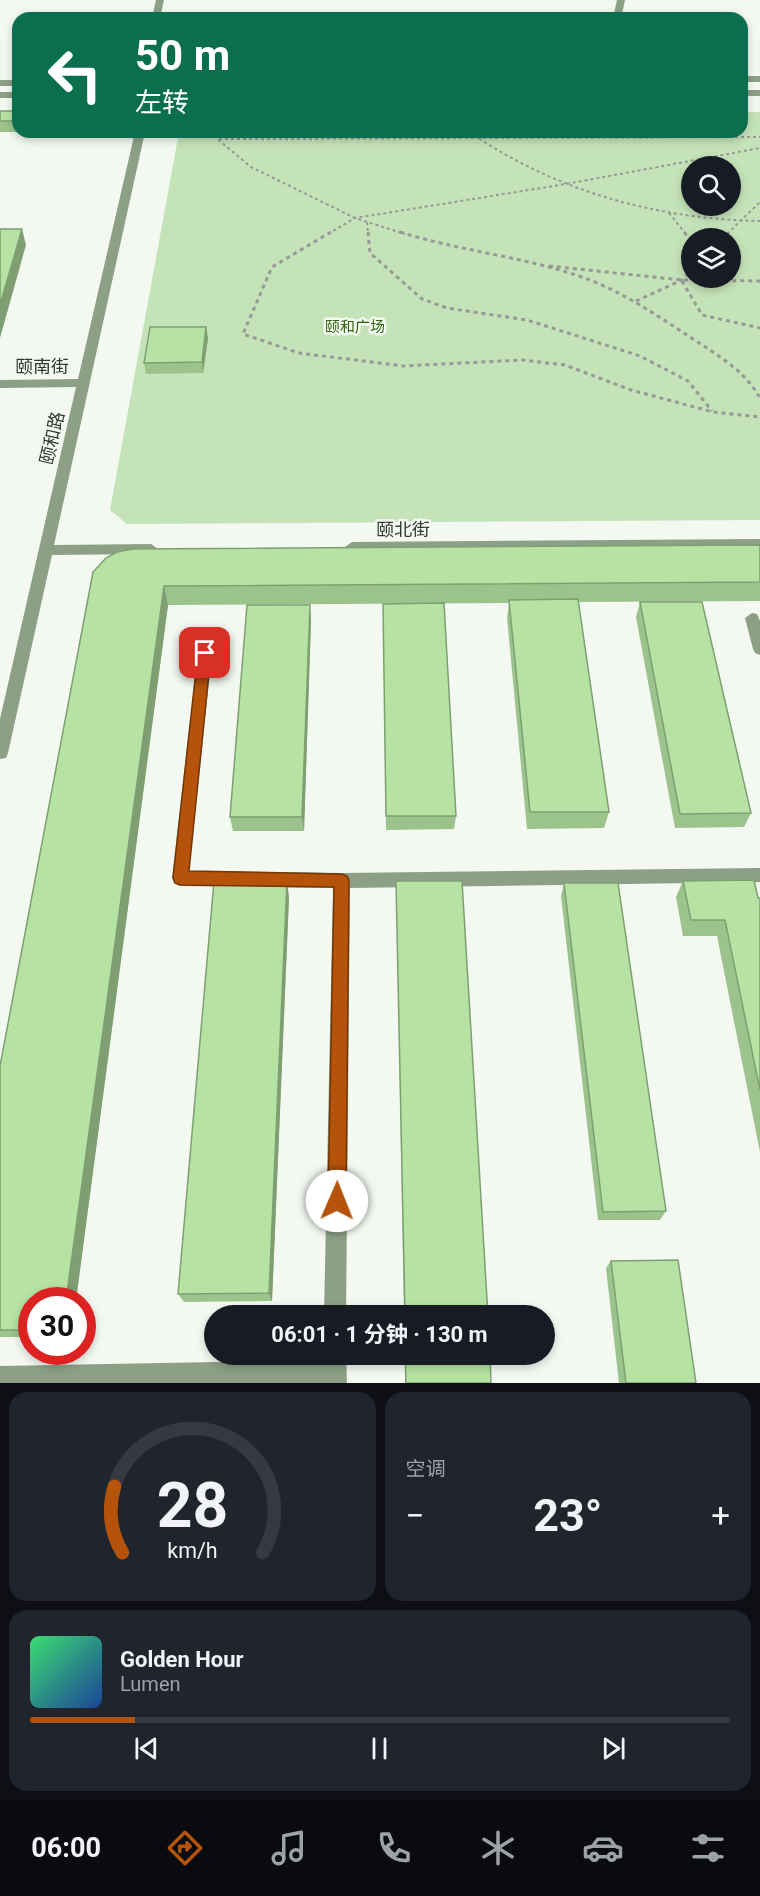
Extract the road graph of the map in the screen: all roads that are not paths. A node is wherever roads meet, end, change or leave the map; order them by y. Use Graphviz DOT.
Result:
graph roads {
  1 [pos="139,138"];
  2 [pos="83,383"];
  3 [pos="0,384"];
  4 [pos="760,544"];
  5 [pos="341,548"];
  6 [pos="164,549"];
  7 [pos="46,550"];
  8 [pos="752,618"];
  9 [pos="760,650"];
  10 [pos="205,653"];
  11 [pos="0,753"];
  12 [pos="760,875"];
  13 [pos="342,880"];
  14 [pos="335,1305"];
  15 [pos="335,1369"];
  16 [pos="0,1377"];
  1 -- 2 [label="street, 颐和路"];
  2 -- 3 [label="street, 颐南街"];
  2 -- 7 [label="street, 颐和路"];
  4 -- 5 [label="street, 颐北街"];
  6 -- 7 [label="street"];
  7 -- 11 [label="street, 颐和路"];
  8 -- 9 [label="street"];
  10 -- 13 [label="street"];
  12 -- 13 [label="street"];
  13 -- 14 [label="street"];
  15 -- 16 [label="street"];
}
